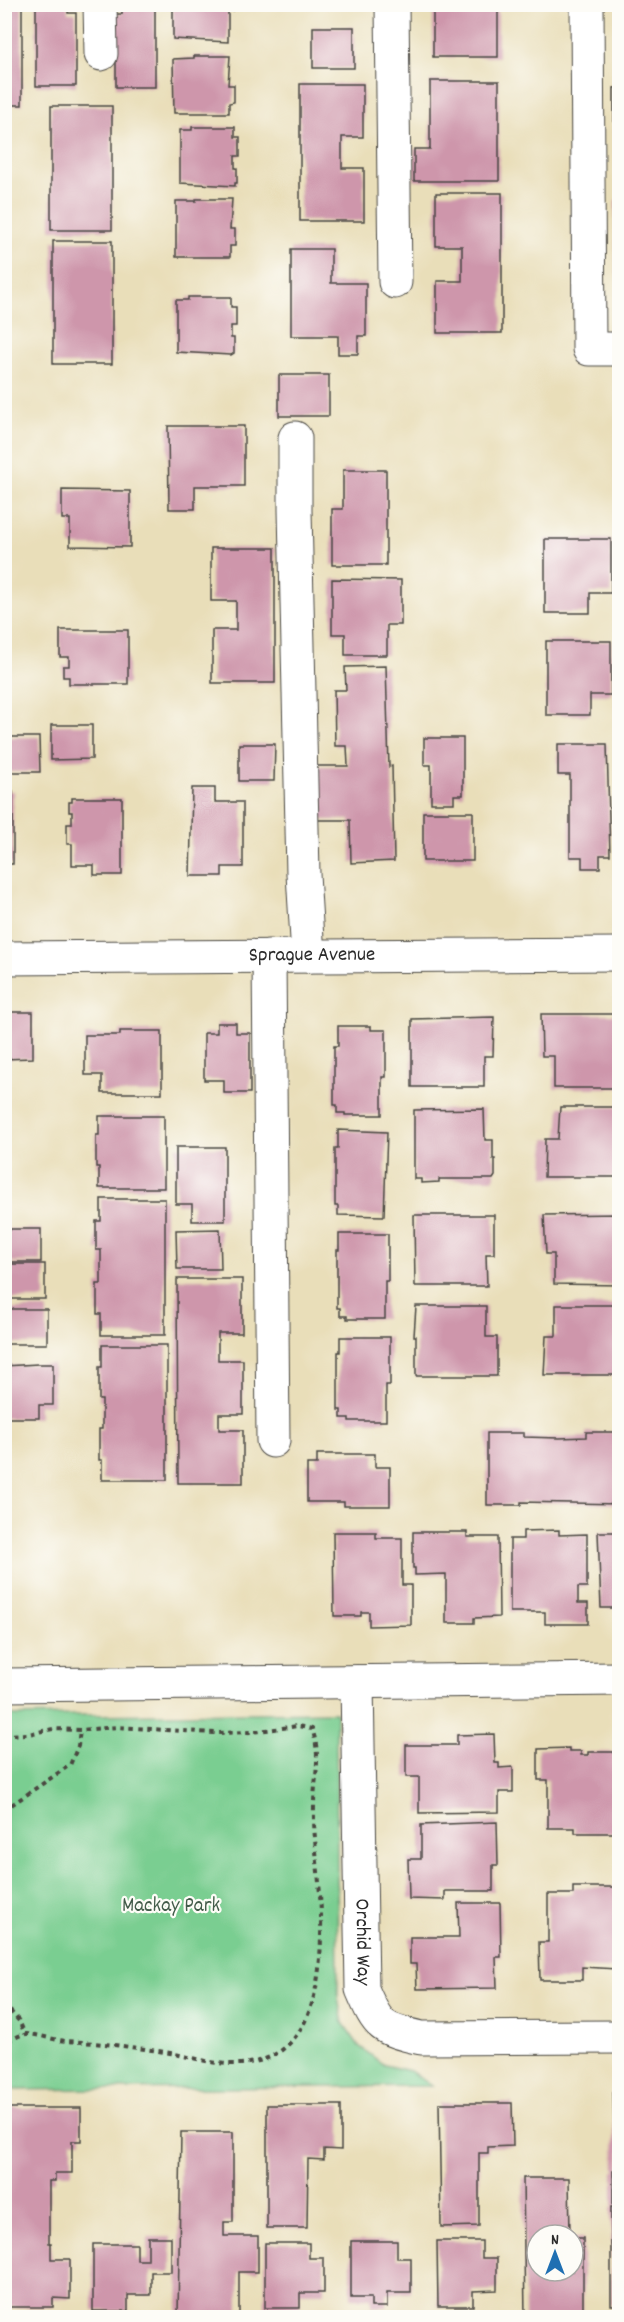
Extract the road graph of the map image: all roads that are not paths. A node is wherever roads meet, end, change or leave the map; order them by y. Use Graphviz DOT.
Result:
graph roads {
  1 [pos="100,4"];
  2 [pos="392,4"];
  3 [pos="587,4"];
  4 [pos="101,54"];
  5 [pos="395,282"];
  6 [pos="620,350"];
  7 [pos="295,438"];
  8 [pos="620,954"];
  9 [pos="269,956"];
  10 [pos="308,956"];
  11 [pos="4,958"];
  12 [pos="273,1441"];
  13 [pos="620,1678"];
  14 [pos="357,1682"];
  15 [pos="4,1685"];
  16 [pos="620,2037"];
  1 -- 4 [label="street"];
  2 -- 5 [label="street"];
  3 -- 6 [label="street"];
  7 -- 10 [label="street"];
  8 -- 10 [label="street, Sprague Avenue"];
  9 -- 10 [label="street, Sprague Avenue"];
  9 -- 11 [label="street, Sprague Avenue"];
  9 -- 12 [label="street"];
  13 -- 14 [label="street"];
  14 -- 15 [label="street"];
  14 -- 16 [label="street, Orchid Way"];
}
